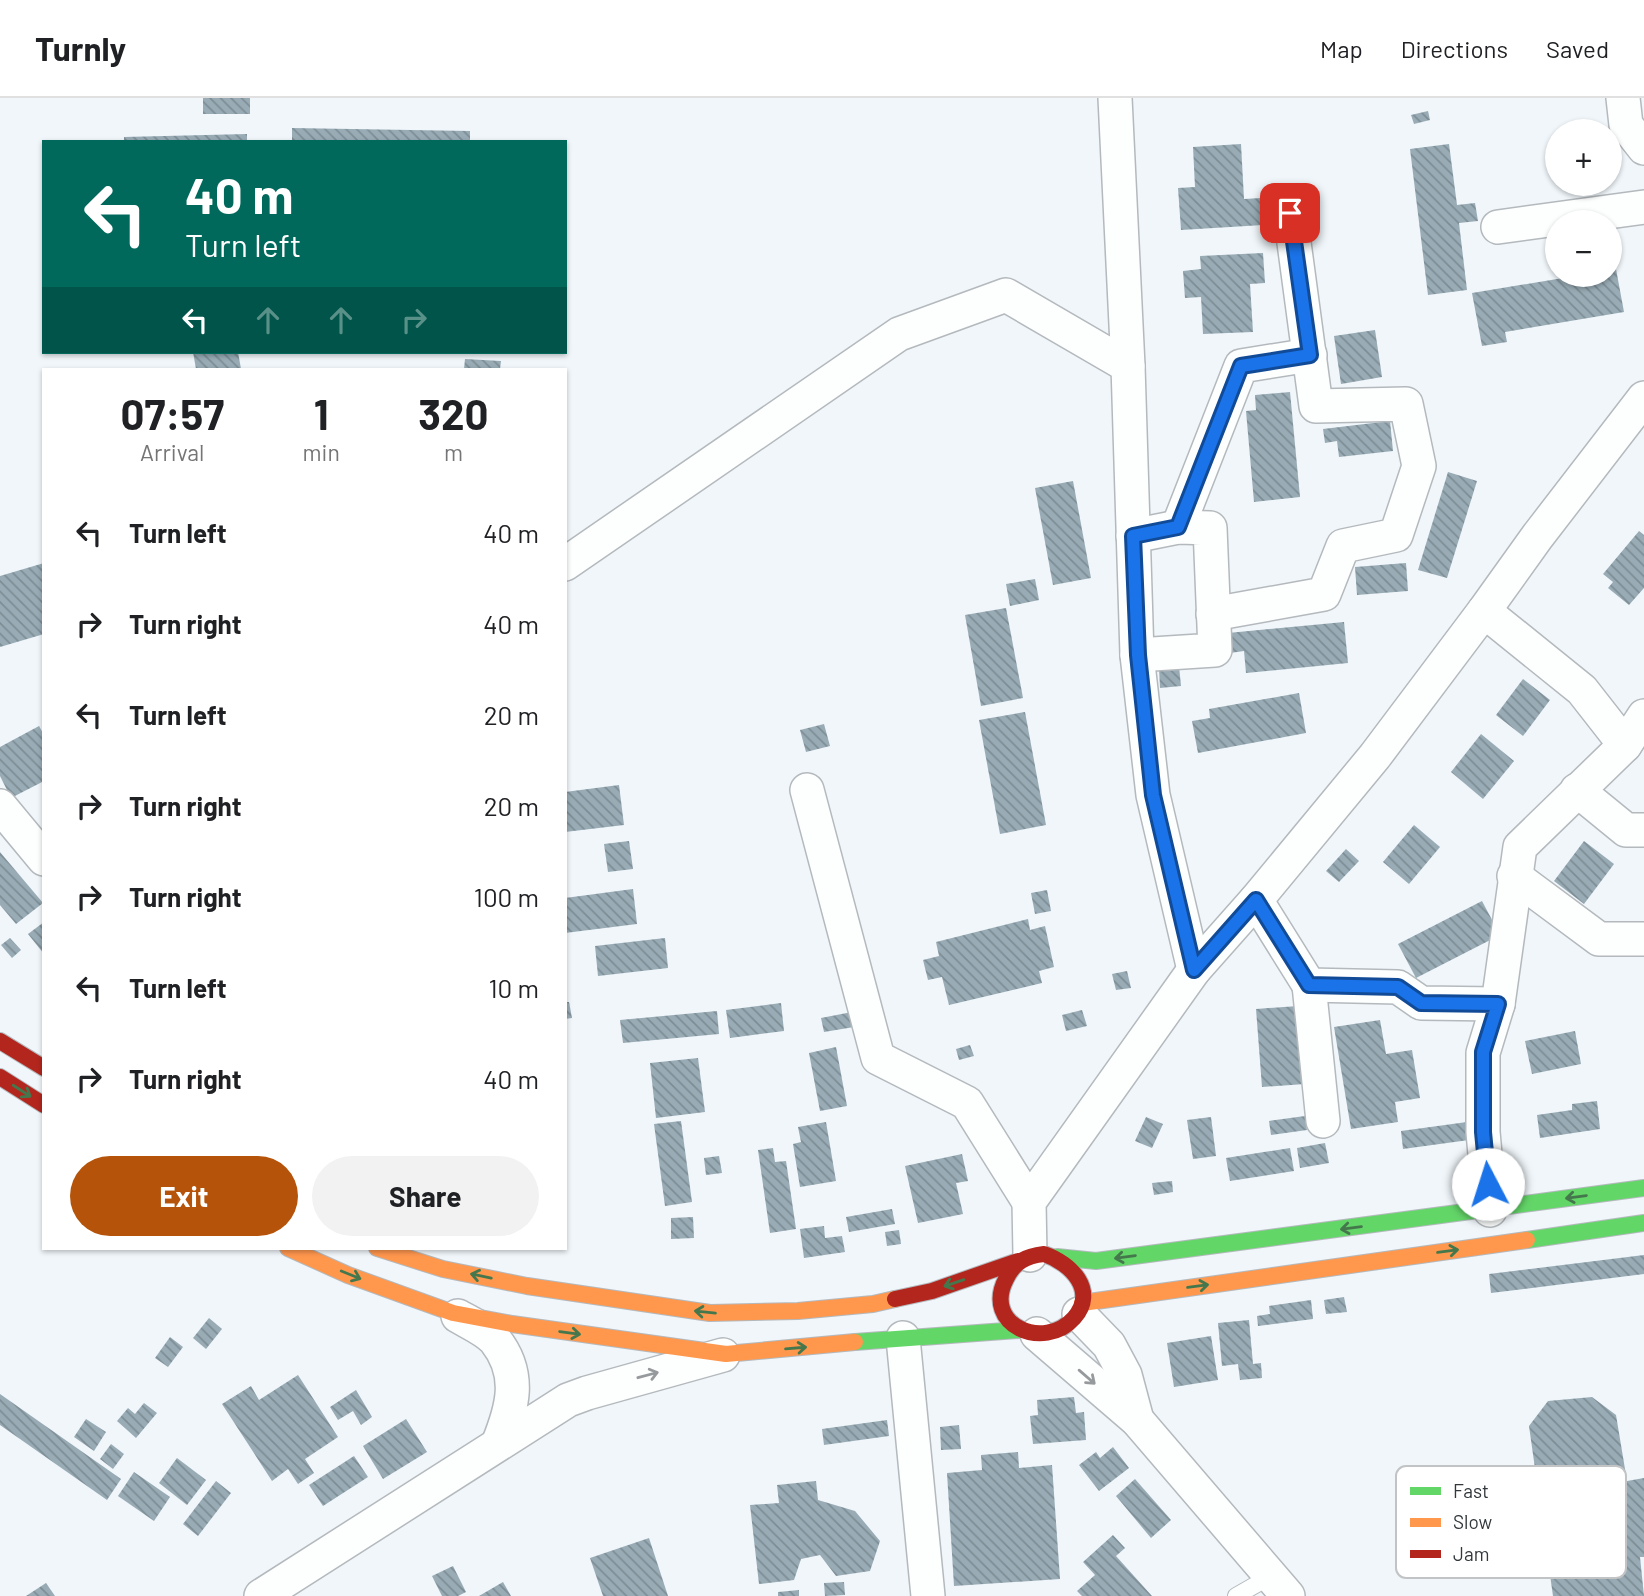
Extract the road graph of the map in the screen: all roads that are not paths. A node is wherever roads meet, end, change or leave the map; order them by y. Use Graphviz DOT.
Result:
graph roads {
  1 [pos="1115,98"];
  2 [pos="1623,98"];
  3 [pos="1644,148"];
  4 [pos="1644,207"];
  5 [pos="1290,213"];
  6 [pos="1498,227"];
  7 [pos="1310,355"];
  8 [pos="1128,366"];
  9 [pos="1644,398"];
  10 [pos="1178,527"];
  11 [pos="1133,536"];
  12 [pos="567,563"];
  13 [pos="1484,611"];
  14 [pos="1213,614"];
  15 [pos="1138,655"];
  16 [pos="1644,716"];
  17 [pos="1625,744"];
  18 [pos="807,790"];
  19 [pos="1577,790"];
  20 [pos="0,806"];
  21 [pos="1644,830"];
  22 [pos="42,857"];
  23 [pos="1514,876"];
  24 [pos="1256,900"];
  25 [pos="1644,939"];
  26 [pos="1194,970"];
  27 [pos="1309,985"];
  28 [pos="1498,1004"];
  29 [pos="0,1041"];
  30 [pos="42,1067"];
  31 [pos="0,1077"];
  32 [pos="42,1104"];
  33 [pos="1323,1121"];
  34 [pos="1644,1188"];
  35 [pos="1029,1202"];
  36 [pos="1490,1210"];
  37 [pos="1644,1223"];
  38 [pos="292,1250"];
  39 [pos="383,1250"];
  40 [pos="1035,1257"];
  41 [pos="1081,1308"];
  42 [pos="453,1313"];
  43 [pos="1028,1332"];
  44 [pos="903,1338"];
  45 [pos="726,1354"];
  46 [pos="1137,1420"];
  47 [pos="498,1444"];
  48 [pos="1280,1586"];
  49 [pos="261,1596"];
  50 [pos="928,1596"];
  51 [pos="1236,1596"];
  1 -- 8 [label="street"];
  2 -- 3 [label="street"];
  4 -- 6 [label="street"];
  5 -- 7 [label="street"];
  7 -- 10 [label="street"];
  7 -- 14 [label="street"];
  8 -- 11 [label="street"];
  8 -- 12 [label="street"];
  9 -- 13 [label="street"];
  10 -- 11 [label="street"];
  10 -- 14 [label="street"];
  11 -- 15 [label="street"];
  13 -- 17 [label="street"];
  13 -- 24 [label="street"];
  14 -- 15 [label="street"];
  15 -- 26 [label="street"];
  16 -- 17 [label="street"];
  17 -- 19 [label="street"];
  18 -- 35 [label="street"];
  19 -- 21 [label="street"];
  19 -- 23 [label="street"];
  20 -- 22 [label="street"];
  23 -- 25 [label="street"];
  23 -- 28 [label="street"];
  24 -- 26 [label="street"];
  24 -- 27 [label="street"];
  26 -- 35 [label="street"];
  27 -- 28 [label="street"];
  27 -- 33 [label="street"];
  28 -- 36 [label="street"];
  29 -- 30 [label="main road"];
  31 -- 32 [label="main road, one-way"];
  34 -- 36 [label="main road, one-way"];
  35 -- 40 [label="street"];
  36 -- 40 [label="main road, one-way"];
  41 -- 37 [label="main road, one-way"];
  38 -- 42 [label="main road, one-way"];
  40 -- 39 [label="main road, one-way"];
  40 -- 41 [label="main road"];
  40 -- 43 [label="main road"];
  41 -- 43 [label="main road"];
  41 -- 46 [label="street"];
  42 -- 45 [label="main road, one-way"];
  42 -- 47 [label="street"];
  43 -- 44 [label="main road"];
  43 -- 46 [label="street, one-way"];
  45 -- 44 [label="main road, one-way"];
  44 -- 50 [label="street"];
  47 -- 45 [label="street, one-way"];
  46 -- 48 [label="street"];
  47 -- 49 [label="street"];
  48 -- 51 [label="lane"];
}
